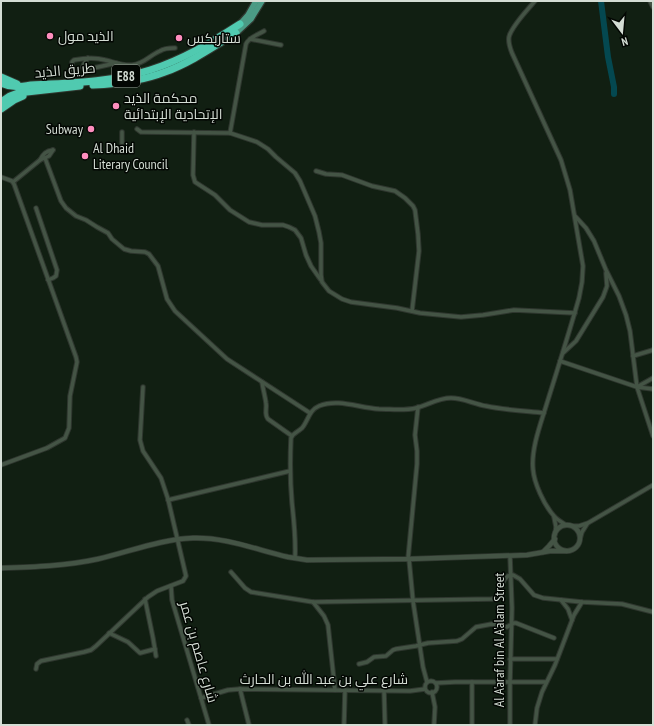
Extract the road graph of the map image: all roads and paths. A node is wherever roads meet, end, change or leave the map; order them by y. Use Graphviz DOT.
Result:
graph roads {
  1 [pos="256,1"];
  2 [pos="262,1"];
  3 [pos="535,1"];
  4 [pos="650,1"];
  5 [pos="653,7"];
  6 [pos="240,24"];
  7 [pos="264,32"];
  8 [pos="236,34"];
  9 [pos="250,39"];
  10 [pos="280,45"];
  11 [pos="175,48"];
  12 [pos="88,58"];
  13 [pos="116,63"];
  14 [pos="1,77"];
  15 [pos="74,82"];
  16 [pos="1,83"];
  17 [pos="31,85"];
  18 [pos="38,91"];
  19 [pos="1,102"];
  20 [pos="1,109"];
  21 [pos="137,129"];
  22 [pos="122,132"];
  23 [pos="194,132"];
  24 [pos="230,133"];
  25 [pos="122,143"];
  26 [pos="45,158"];
  27 [pos="40,160"];
  28 [pos="316,171"];
  29 [pos="1,179"];
  30 [pos="13,182"];
  31 [pos="36,208"];
  32 [pos="575,216"];
  33 [pos="606,270"];
  34 [pos="48,280"];
  35 [pos="322,281"];
  36 [pos="412,311"];
  37 [pos="575,313"];
  38 [pos="653,350"];
  39 [pos="562,354"];
  40 [pos="633,356"];
  41 [pos="560,360"];
  42 [pos="653,378"];
  43 [pos="262,382"];
  44 [pos="143,387"];
  45 [pos="638,387"];
  46 [pos="653,389"];
  47 [pos="418,407"];
  48 [pos="310,413"];
  49 [pos="544,414"];
  50 [pos="292,436"];
  51 [pos="653,436"];
  52 [pos="1,465"];
  53 [pos="290,471"];
  54 [pos="653,485"];
  55 [pos="168,500"];
  56 [pos="554,516"];
  57 [pos="588,523"];
  58 [pos="566,525"];
  59 [pos="574,526"];
  60 [pos="555,536"];
  61 [pos="178,539"];
  62 [pos="580,539"];
  63 [pos="567,551"];
  64 [pos="542,553"];
  65 [pos="510,556"];
  66 [pos="295,558"];
  67 [pos="408,558"];
  68 [pos="1,568"];
  69 [pos="231,572"];
  70 [pos="510,575"];
  71 [pos="170,586"];
  72 [pos="145,600"];
  73 [pos="561,600"];
  74 [pos="413,601"];
  75 [pos="313,602"];
  76 [pos="582,602"];
  77 [pos="653,612"];
  78 [pos="572,620"];
  79 [pos="511,625"];
  80 [pos="109,633"];
  81 [pos="554,638"];
  82 [pos="420,645"];
  83 [pos="155,649"];
  84 [pos="156,656"];
  85 [pos="510,659"];
  86 [pos="557,659"];
  87 [pos="359,664"];
  88 [pos="36,669"];
  89 [pos="427,682"];
  90 [pos="472,682"];
  91 [pos="510,682"];
  92 [pos="546,682"];
  93 [pos="436,683"];
  94 [pos="240,689"];
  95 [pos="425,689"];
  96 [pos="335,690"];
  97 [pos="344,690"];
  98 [pos="384,690"];
  99 [pos="432,692"];
  100 [pos="201,698"];
  101 [pos="187,720"];
  102 [pos="189,725"];
  103 [pos="209,725"];
  104 [pos="249,725"];
  105 [pos="344,725"];
  106 [pos="384,725"];
  107 [pos="434,725"];
  108 [pos="472,725"];
  109 [pos="510,725"];
  110 [pos="536,725"];
  1 -- 6 [label="main road"];
  2 -- 8 [label="main road"];
  3 -- 32 [label="street"];
  4 -- 5 [label="street"];
  6 -- 15 [label="highway, طريق الذيد / E88"];
  7 -- 9 [label="street"];
  8 -- 18 [label="highway, طريق الذيد / E88"];
  9 -- 10 [label="street"];
  9 -- 24 [label="street"];
  11 -- 13 [label="street"];
  12 -- 13 [label="street"];
  12 -- 13 [label="street"];
  12 -- 15 [label="street"];
  14 -- 17 [label="highway"];
  15 -- 17 [label="highway, طريق الذيد / E88"];
  16 -- 17 [label="highway, طريق الذيد / E88"];
  18 -- 19 [label="highway, طريق الذيد / E88"];
  18 -- 20 [label="highway"];
  21 -- 23 [label="street"];
  22 -- 25 [label="street"];
  23 -- 24 [label="street"];
  23 -- 35 [label="street"];
  24 -- 35 [label="street"];
  26 -- 27 [label="street"];
  26 -- 27 [label="street"];
  26 -- 43 [label="street"];
  27 -- 30 [label="street"];
  28 -- 36 [label="street"];
  29 -- 30 [label="street"];
  30 -- 34 [label="street"];
  31 -- 34 [label="street"];
  32 -- 33 [label="street"];
  32 -- 37 [label="street"];
  33 -- 39 [label="street"];
  33 -- 40 [label="street"];
  34 -- 52 [label="street"];
  35 -- 36 [label="street"];
  36 -- 37 [label="street"];
  37 -- 39 [label="street"];
  38 -- 40 [label="street"];
  39 -- 41 [label="street"];
  40 -- 45 [label="street"];
  41 -- 45 [label="street"];
  41 -- 49 [label="street"];
  42 -- 45 [label="street"];
  43 -- 48 [label="street"];
  43 -- 50 [label="street"];
  44 -- 55 [label="street"];
  45 -- 46 [label="street"];
  45 -- 51 [label="street"];
  47 -- 48 [label="street"];
  47 -- 49 [label="street"];
  47 -- 67 [label="street"];
  48 -- 50 [label="street"];
  49 -- 56 [label="street"];
  50 -- 53 [label="street"];
  53 -- 55 [label="street"];
  53 -- 66 [label="street"];
  54 -- 57 [label="street"];
  55 -- 61 [label="street"];
  56 -- 58 [label="street"];
  56 -- 60 [label="street"];
  57 -- 59 [label="street"];
  57 -- 62 [label="street"];
  58 -- 59 [label="street"];
  58 -- 60 [label="street"];
  59 -- 62 [label="street"];
  60 -- 63 [label="street"];
  60 -- 64 [label="street"];
  61 -- 66 [label="street"];
  61 -- 68 [label="street"];
  61 -- 71 [label="street"];
  62 -- 63 [label="street"];
  63 -- 64 [label="street"];
  64 -- 65 [label="street"];
  65 -- 67 [label="street"];
  65 -- 70 [label="street, Al A'araf bin Al A'alam Street"];
  66 -- 67 [label="street"];
  67 -- 74 [label="street"];
  69 -- 75 [label="street"];
  70 -- 73 [label="street"];
  70 -- 74 [label="street"];
  70 -- 79 [label="street, Al A'araf bin Al A'alam Street"];
  71 -- 72 [label="street"];
  71 -- 100 [label="street, شارع عاصم بن عمر"];
  72 -- 80 [label="street"];
  72 -- 83 [label="street"];
  73 -- 76 [label="street"];
  73 -- 78 [label="street"];
  74 -- 75 [label="street"];
  74 -- 82 [label="street"];
  75 -- 96 [label="street"];
  76 -- 77 [label="street"];
  76 -- 78 [label="street"];
  78 -- 86 [label="street"];
  79 -- 81 [label="street"];
  79 -- 82 [label="street"];
  79 -- 85 [label="street, Al A'araf bin Al A'alam Street"];
  80 -- 83 [label="street"];
  80 -- 88 [label="street"];
  82 -- 87 [label="street"];
  82 -- 89 [label="street"];
  83 -- 84 [label="street"];
  85 -- 86 [label="street"];
  85 -- 91 [label="street, Al A'araf bin Al A'alam Street"];
  86 -- 92 [label="street"];
  89 -- 93 [label="street"];
  89 -- 95 [label="street"];
  90 -- 91 [label="street"];
  90 -- 93 [label="street"];
  90 -- 108 [label="street"];
  91 -- 92 [label="street"];
  91 -- 109 [label="street, Al A'araf bin Al A'alam Street"];
  92 -- 110 [label="street"];
  93 -- 99 [label="street"];
  94 -- 96 [label="street, شارع علي بن عبد الله بن الحارث"];
  94 -- 100 [label="street, شارع علي بن عبد الله بن الحارث"];
  94 -- 104 [label="street"];
  95 -- 98 [label="street, شارع علي بن عبد الله بن الحارث"];
  95 -- 99 [label="street"];
  96 -- 97 [label="street, شارع علي بن عبد الله بن الحارث"];
  97 -- 98 [label="street, شارع علي بن عبد الله بن الحارث"];
  97 -- 105 [label="street"];
  98 -- 106 [label="street"];
  99 -- 107 [label="street"];
  100 -- 103 [label="street, شارع عاصم بن عمر"];
  101 -- 102 [label="street"];
}
